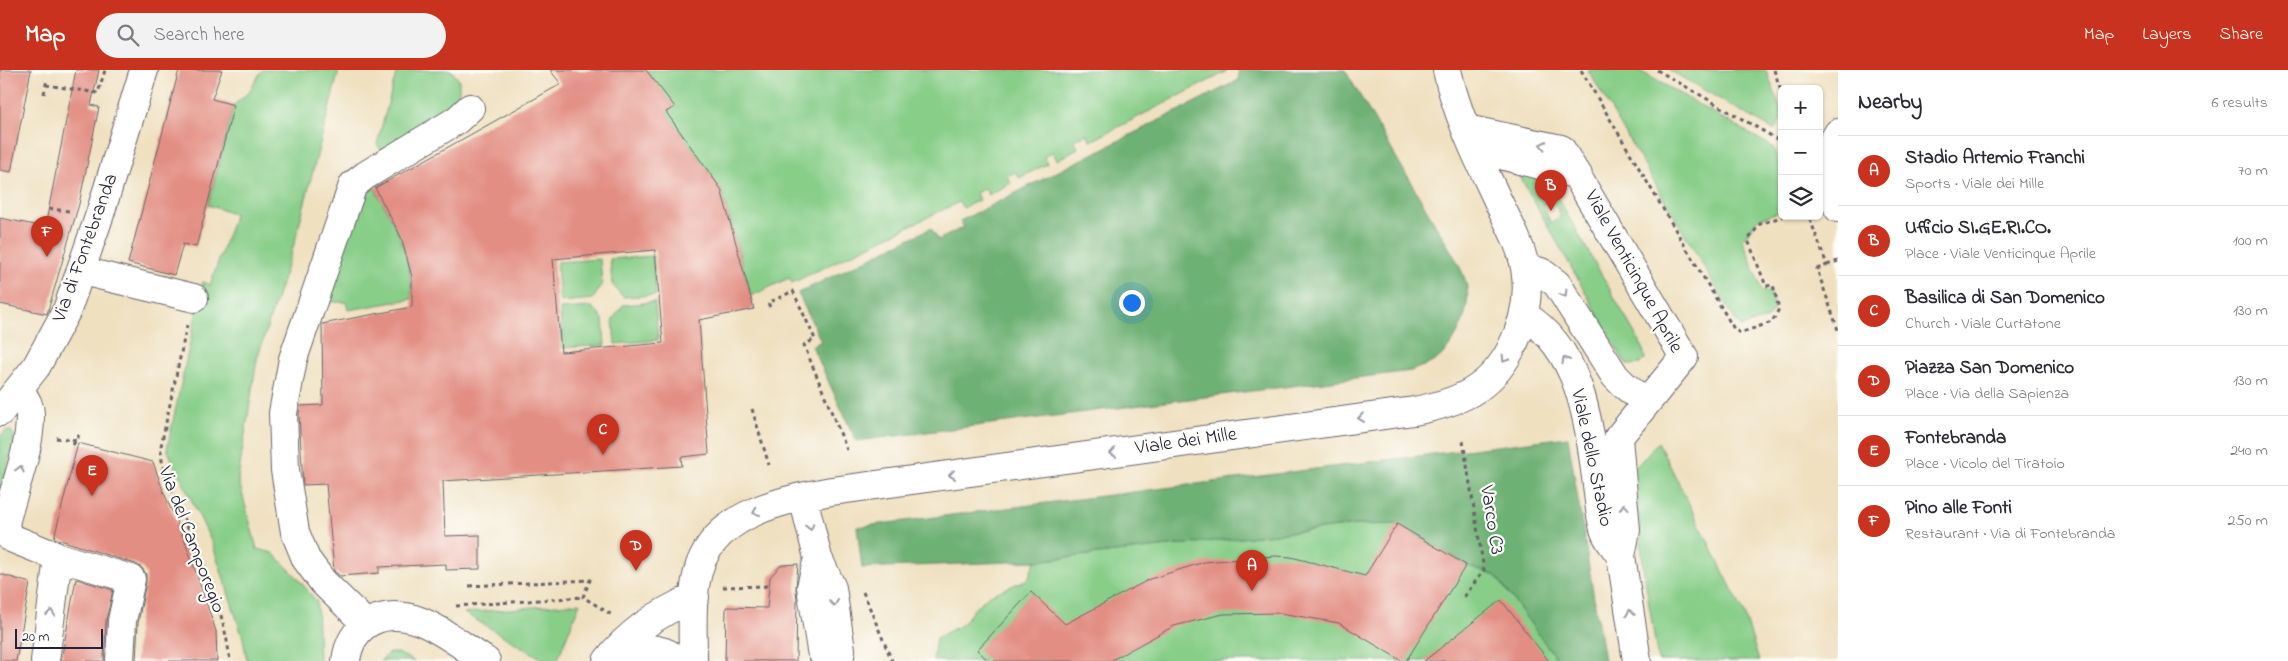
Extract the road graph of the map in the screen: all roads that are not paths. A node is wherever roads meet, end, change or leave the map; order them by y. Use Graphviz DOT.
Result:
graph roads {
  1 [pos="144,70"];
  2 [pos="1447,70"];
  3 [pos="470,108"];
  4 [pos="1838,133"];
  5 [pos="1469,138"];
  6 [pos="1838,208"];
  7 [pos="1525,267"];
  8 [pos="82,271"];
  9 [pos="194,298"];
  10 [pos="1524,315"];
  11 [pos="19,390"];
  12 [pos="1646,403"];
  13 [pos="0,412"];
  14 [pos="1618,438"];
  15 [pos="803,497"];
  16 [pos="1621,556"];
  17 [pos="58,557"];
  18 [pos="818,558"];
  19 [pos="706,592"];
  20 [pos="366,624"];
  21 [pos="620,647"];
  22 [pos="688,655"];
  23 [pos="45,661"];
  24 [pos="120,661"];
  25 [pos="346,661"];
  26 [pos="486,661"];
  27 [pos="827,661"];
  28 [pos="839,661"];
  29 [pos="1637,661"];
  1 -- 8 [label="street, Via di Fontebranda"];
  2 -- 5 [label="street"];
  3 -- 20 [label="street"];
  4 -- 6 [label="street"];
  5 -- 7 [label="street"];
  12 -- 5 [label="street, Viale Venticinque Aprile, one-way"];
  7 -- 10 [label="street"];
  7 -- 12 [label="street, one-way"];
  8 -- 9 [label="street"];
  8 -- 11 [label="street, Via di Fontebranda"];
  10 -- 15 [label="street, Viale dei Mille, one-way"];
  16 -- 10 [label="street, Viale dello Stadio, one-way"];
  11 -- 13 [label="street, Via di Fontebranda"];
  17 -- 11 [label="street, one-way"];
  12 -- 14 [label="street, Viale Venticinque Aprile"];
  16 -- 14 [label="street, Viale dello Stadio, one-way"];
  15 -- 18 [label="street, one-way"];
  15 -- 19 [label="street, Viale dei Mille, one-way"];
  29 -- 16 [label="street, Viale dello Stadio, one-way"];
  23 -- 17 [label="street, one-way"];
  17 -- 24 [label="street"];
  18 -- 27 [label="street"];
  18 -- 28 [label="street, one-way"];
  19 -- 21 [label="street"];
  19 -- 22 [label="street, Viale dei Mille"];
  20 -- 25 [label="street"];
  20 -- 26 [label="street"];
  21 -- 22 [label="street"];
}
